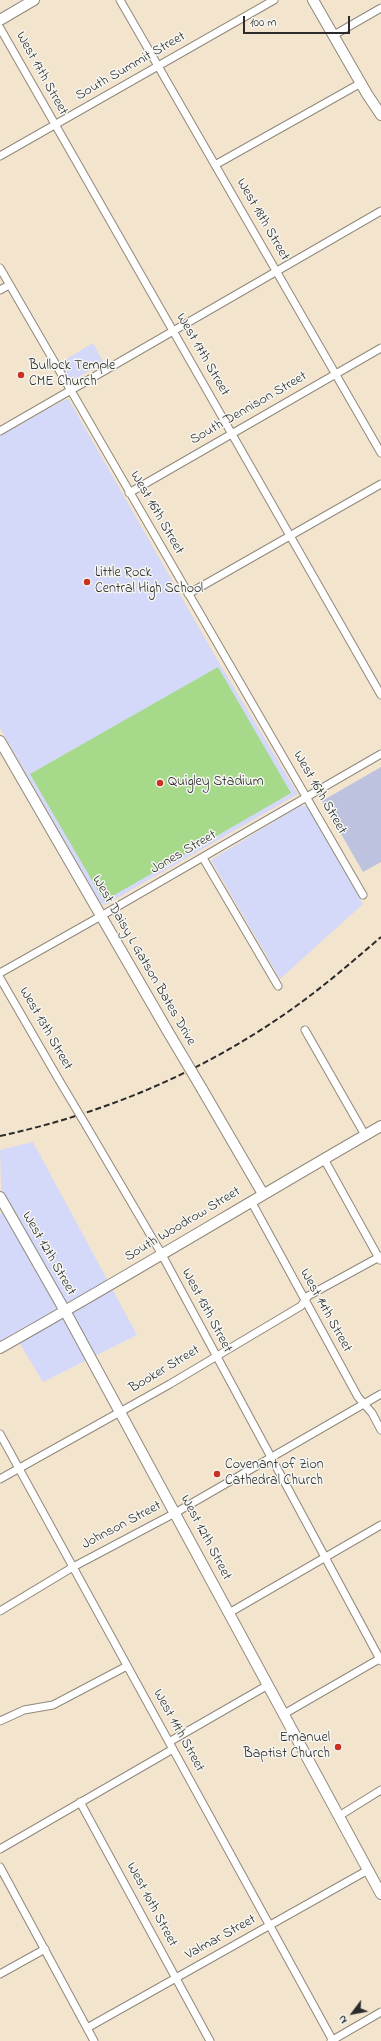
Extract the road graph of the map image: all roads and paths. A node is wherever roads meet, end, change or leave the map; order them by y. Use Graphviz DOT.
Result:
graph roads {
  1 [pos="34,0"];
  2 [pos="120,0"];
  3 [pos="274,0"];
  4 [pos="313,0"];
  5 [pos="381,8"];
  6 [pos="0,20"];
  7 [pos="0,28"];
  8 [pos="334,35"];
  9 [pos="158,66"];
  10 [pos="361,83"];
  11 [pos="381,115"];
  12 [pos="54,126"];
  13 [pos="0,156"];
  14 [pos="215,165"];
  15 [pos="381,211"];
  16 [pos="0,268"];
  17 [pos="277,273"];
  18 [pos="9,284"];
  19 [pos="0,290"];
  20 [pos="173,332"];
  21 [pos="381,348"];
  22 [pos="335,374"];
  23 [pos="70,391"];
  24 [pos="0,431"];
  25 [pos="232,434"];
  26 [pos="381,453"];
  27 [pos="381,484"];
  28 [pos="129,493"];
  29 [pos="290,536"];
  30 [pos="188,594"];
  31 [pos="381,695"];
  32 [pos="0,741"];
  33 [pos="381,754"];
  34 [pos="307,797"];
  35 [pos="203,858"];
  36 [pos="363,894"];
  37 [pos="101,916"];
  38 [pos="0,973"];
  39 [pos="0,978"];
  40 [pos="278,986"];
  41 [pos="304,1030"];
  42 [pos="381,1126"];
  43 [pos="365,1135"];
  44 [pos="324,1159"];
  45 [pos="263,1194"];
  46 [pos="251,1201"];
  47 [pos="2,1204"];
  48 [pos="161,1253"];
  49 [pos="380,1258"];
  50 [pos="305,1301"];
  51 [pos="65,1311"];
  52 [pos="0,1348"];
  53 [pos="216,1355"];
  54 [pos="381,1394"];
  55 [pos="365,1404"];
  56 [pos="120,1412"];
  57 [pos="381,1430"];
  58 [pos="0,1434"];
  59 [pos="271,1457"];
  60 [pos="18,1468"];
  61 [pos="0,1479"];
  62 [pos="175,1513"];
  63 [pos="381,1525"];
  64 [pos="325,1558"];
  65 [pos="73,1567"];
  66 [pos="0,1610"];
  67 [pos="229,1613"];
  68 [pos="381,1659"];
  69 [pos="127,1666"];
  70 [pos="268,1685"];
  71 [pos="284,1714"];
  72 [pos="0,1721"];
  73 [pos="171,1746"];
  74 [pos="381,1790"];
  75 [pos="80,1802"];
  76 [pos="339,1816"];
  77 [pos="0,1849"];
  78 [pos="0,1867"];
  79 [pos="368,1870"];
  80 [pos="381,1894"];
  81 [pos="270,1925"];
  82 [pos="45,1949"];
  83 [pos="0,1974"];
  84 [pos="176,1978"];
  85 [pos="381,2012"];
  86 [pos="87,2028"];
  87 [pos="94,2041"];
  88 [pos="210,2041"];
  89 [pos="332,2041"];
  1 -- 6 [label="main road"];
  2 -- 9 [label="street, West 18th Street"];
  3 -- 9 [label="street, South Summit Street"];
  4 -- 8 [label="main road"];
  5 -- 8 [label="street"];
  7 -- 12 [label="street, West 17th Street"];
  8 -- 10 [label="main road"];
  9 -- 12 [label="street, South Summit Street"];
  9 -- 14 [label="street, West 18th Street"];
  10 -- 11 [label="main road"];
  10 -- 14 [label="street"];
  12 -- 13 [label="street, South Summit Street"];
  12 -- 20 [label="street, West 17th Street"];
  14 -- 17 [label="street, West 18th Street"];
  15 -- 17 [label="street"];
  16 -- 18 [label="street, West 16th Street"];
  17 -- 20 [label="street"];
  17 -- 22 [label="street, West 18th Street"];
  18 -- 19 [label="street"];
  18 -- 23 [label="street, West 16th Street"];
  20 -- 23 [label="street"];
  20 -- 25 [label="street, West 17th Street"];
  21 -- 22 [label="street, South Dennison Street"];
  22 -- 25 [label="street, South Dennison Street"];
  22 -- 26 [label="street, West 18th Street"];
  23 -- 24 [label="street"];
  23 -- 28 [label="street, West 16th Street"];
  25 -- 28 [label="street, South Dennison Street"];
  25 -- 29 [label="street, West 17th Street"];
  27 -- 29 [label="street"];
  28 -- 30 [label="street, West 16th Street"];
  29 -- 30 [label="street"];
  29 -- 31 [label="street, West 17th Street"];
  30 -- 34 [label="street, West 16th Street"];
  32 -- 37 [label="main road, West Daisy L Gatson Bates Drive"];
  33 -- 34 [label="street, Jones Street"];
  34 -- 35 [label="street, Jones Street"];
  34 -- 36 [label="street, West 16th Street"];
  35 -- 37 [label="street, Jones Street"];
  35 -- 40 [label="street"];
  37 -- 38 [label="street, Jones Street"];
  37 -- 45 [label="main road, West Daisy L Gatson Bates Drive, bridge"];
  39 -- 48 [label="street, West 13th Street, bridge"];
  41 -- 43 [label="street"];
  42 -- 43 [label="main road, South Woodrow Street"];
  43 -- 44 [label="main road, South Woodrow Street"];
  44 -- 45 [label="main road, South Woodrow Street"];
  44 -- 49 [label="street"];
  45 -- 46 [label="main road, South Woodrow Street"];
  46 -- 48 [label="main road, South Woodrow Street"];
  46 -- 50 [label="street, West 14th Street"];
  47 -- 51 [label="main road, West 12th Street"];
  48 -- 51 [label="main road, South Woodrow Street"];
  48 -- 53 [label="street, West 13th Street"];
  49 -- 50 [label="street, Booker Street"];
  50 -- 53 [label="street, Booker Street"];
  50 -- 55 [label="street, West 14th Street"];
  51 -- 52 [label="main road, South Woodrow Street"];
  51 -- 56 [label="main road, West 12th Street"];
  53 -- 56 [label="street, Booker Street"];
  53 -- 59 [label="street, West 13th Street"];
  54 -- 55 [label="street, Johnson Street"];
  55 -- 57 [label="street, West 14th Street"];
  55 -- 59 [label="street, Johnson Street"];
  56 -- 60 [label="street, Booker Street"];
  56 -- 62 [label="main road, West 12th Street"];
  58 -- 60 [label="street, West 11th Street"];
  59 -- 62 [label="street, Johnson Street"];
  59 -- 64 [label="street, West 13th Street"];
  60 -- 61 [label="street, Booker Street"];
  60 -- 65 [label="street, West 11th Street"];
  62 -- 65 [label="street, Johnson Street"];
  62 -- 67 [label="main road, West 12th Street"];
  63 -- 64 [label="street"];
  64 -- 67 [label="street"];
  64 -- 68 [label="street, West 13th Street"];
  65 -- 66 [label="street, Johnson Street"];
  65 -- 69 [label="street, West 11th Street"];
  67 -- 70 [label="main road, West 12th Street"];
  68 -- 71 [label="street"];
  69 -- 72 [label="street"];
  69 -- 73 [label="street, West 11th Street"];
  70 -- 71 [label="main road, West 12th Street"];
  70 -- 73 [label="street"];
  71 -- 76 [label="main road, West 12th Street"];
  73 -- 75 [label="street"];
  73 -- 81 [label="street, West 11th Street"];
  74 -- 76 [label="street"];
  75 -- 77 [label="street"];
  75 -- 84 [label="street, West 10th Street"];
  76 -- 79 [label="main road, West 12th Street"];
  78 -- 82 [label="street"];
  79 -- 80 [label="main road, West 12th Street"];
  79 -- 81 [label="street, Valmar Street"];
  81 -- 84 [label="street, Valmar Street"];
  81 -- 89 [label="street, West 11th Street"];
  82 -- 83 [label="street"];
  82 -- 86 [label="street"];
  84 -- 86 [label="street, Valmar Street"];
  84 -- 88 [label="street, West 10th Street"];
  85 -- 89 [label="street"];
  86 -- 87 [label="street"];
}
